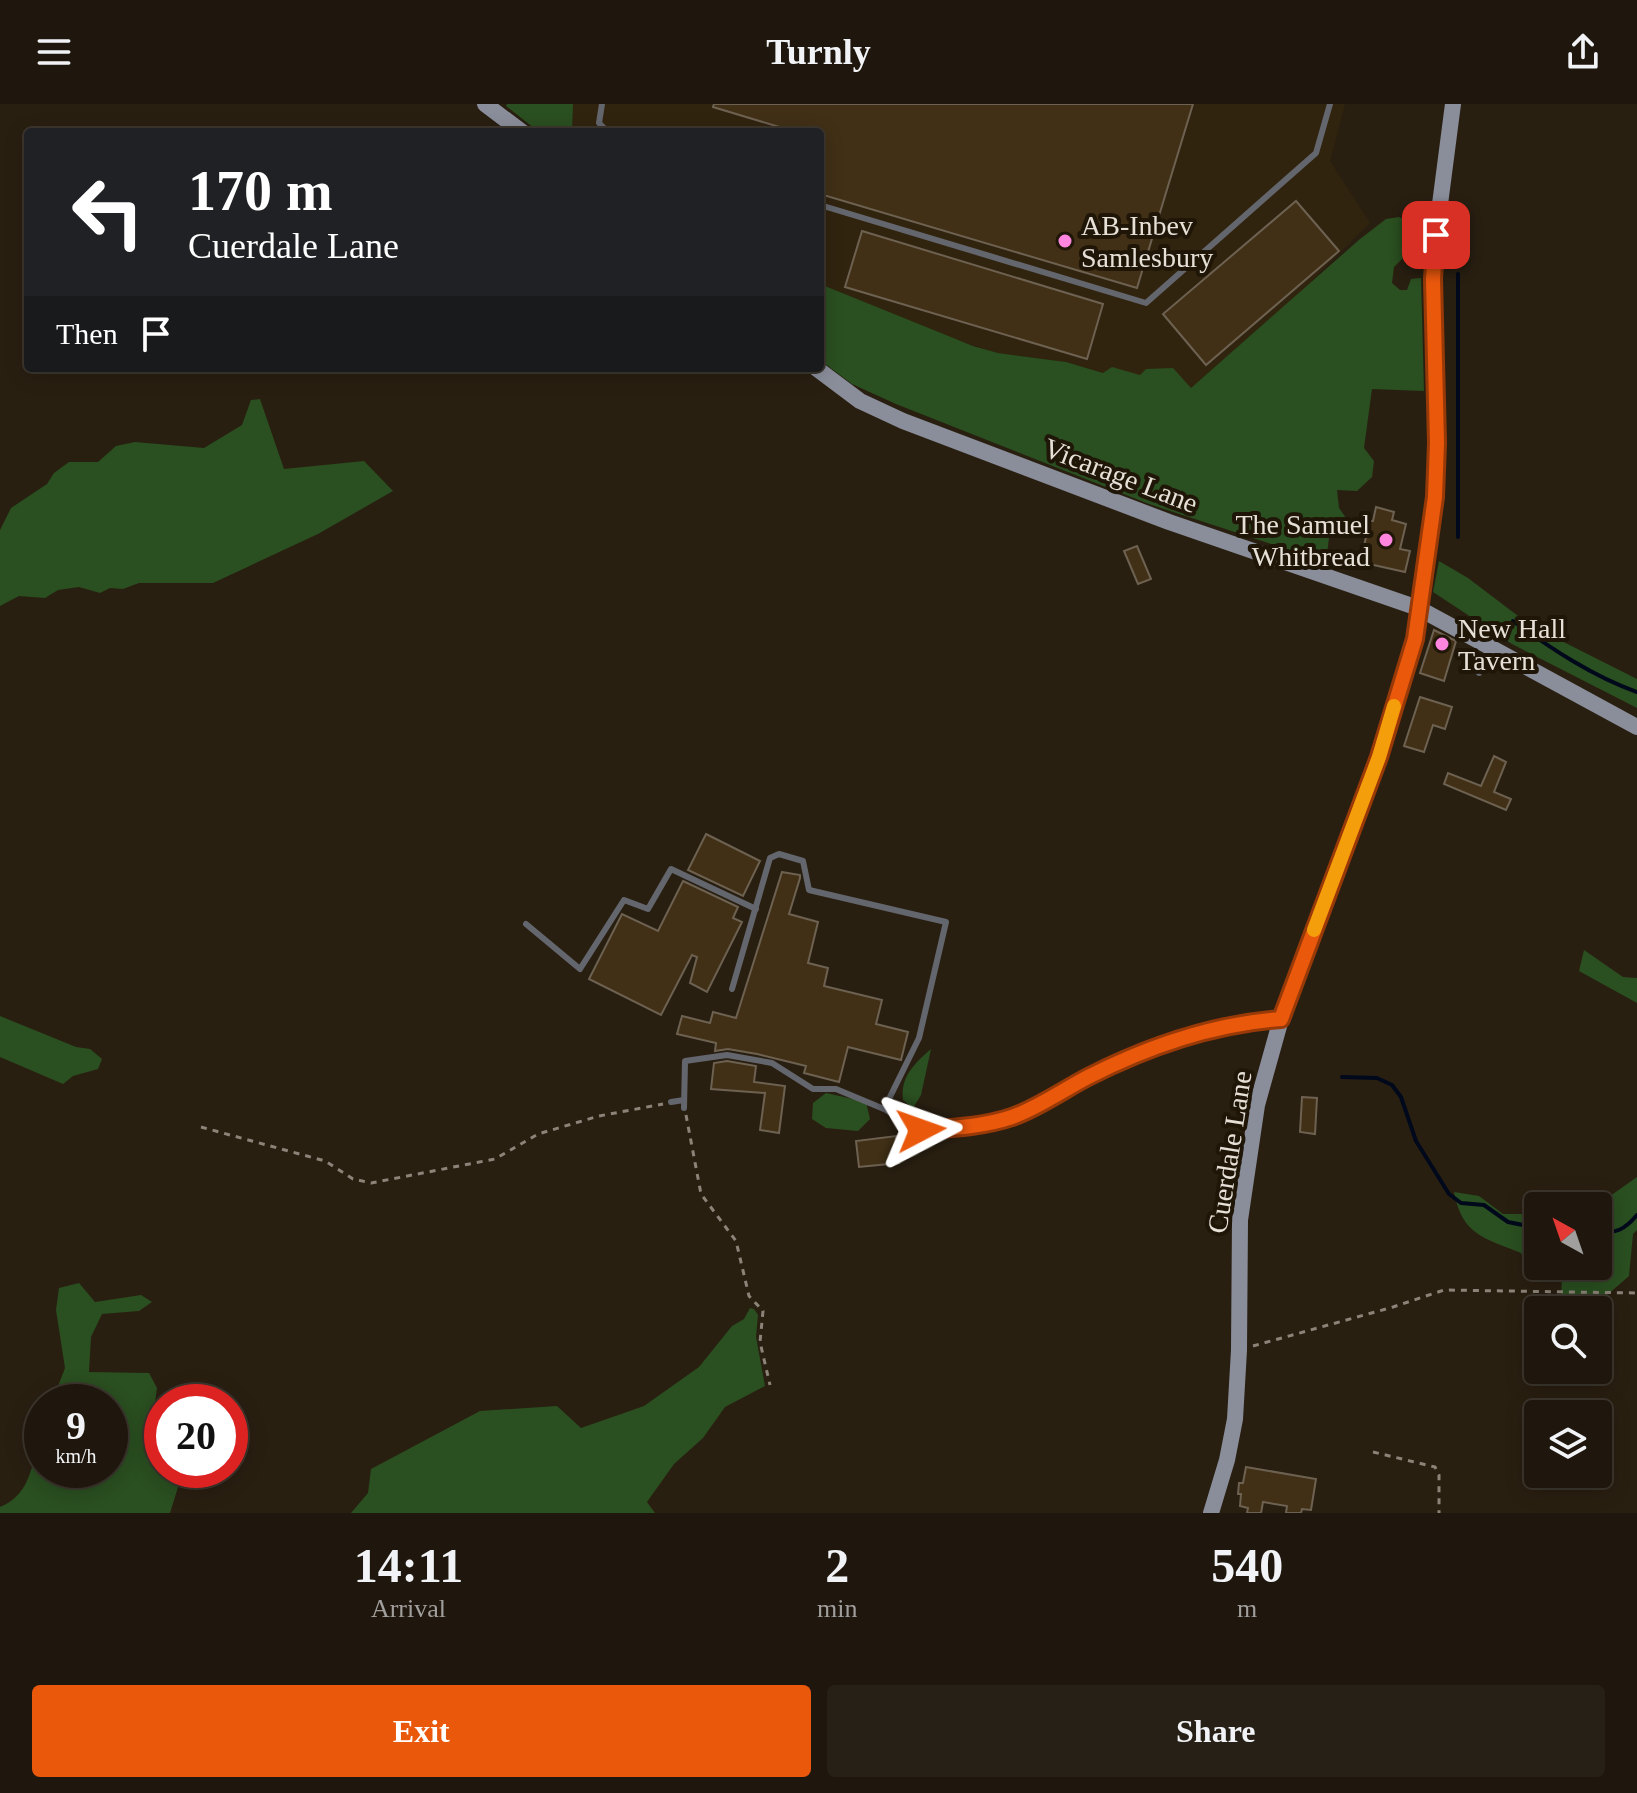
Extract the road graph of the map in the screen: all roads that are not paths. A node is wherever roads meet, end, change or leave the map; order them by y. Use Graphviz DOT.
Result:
graph roads {
  1 [pos="485,104"];
  2 [pos="602,104"];
  3 [pos="1330,104"];
  4 [pos="1453,104"];
  5 [pos="517,128"];
  6 [pos="604,128"];
  7 [pos="824,206"];
  8 [pos="821,372"];
  9 [pos="1418,608"];
  10 [pos="1490,646"];
  11 [pos="1479,673"];
  12 [pos="1637,727"];
  13 [pos="756,909"];
  14 [pos="526,924"];
  15 [pos="732,989"];
  16 [pos="1281,1019"];
  17 [pos="671,1102"];
  18 [pos="884,1109"];
  19 [pos="1211,1513"];
  1 -- 5 [label="main road"];
  2 -- 6 [label="lane"];
  3 -- 7 [label="lane"];
  4 -- 9 [label="main road, Cuerdale Lane"];
  8 -- 9 [label="main road, Vicarage Lane"];
  9 -- 10 [label="main road, Vicarage Lane"];
  9 -- 16 [label="main road, Cuerdale Lane"];
  10 -- 11 [label="lane"];
  10 -- 12 [label="main road, Vicarage Lane"];
  13 -- 14 [label="lane"];
  13 -- 15 [label="lane"];
  13 -- 18 [label="lane"];
  16 -- 18 [label="lane"];
  16 -- 19 [label="main road, Cuerdale Lane"];
  17 -- 18 [label="lane"];
}
